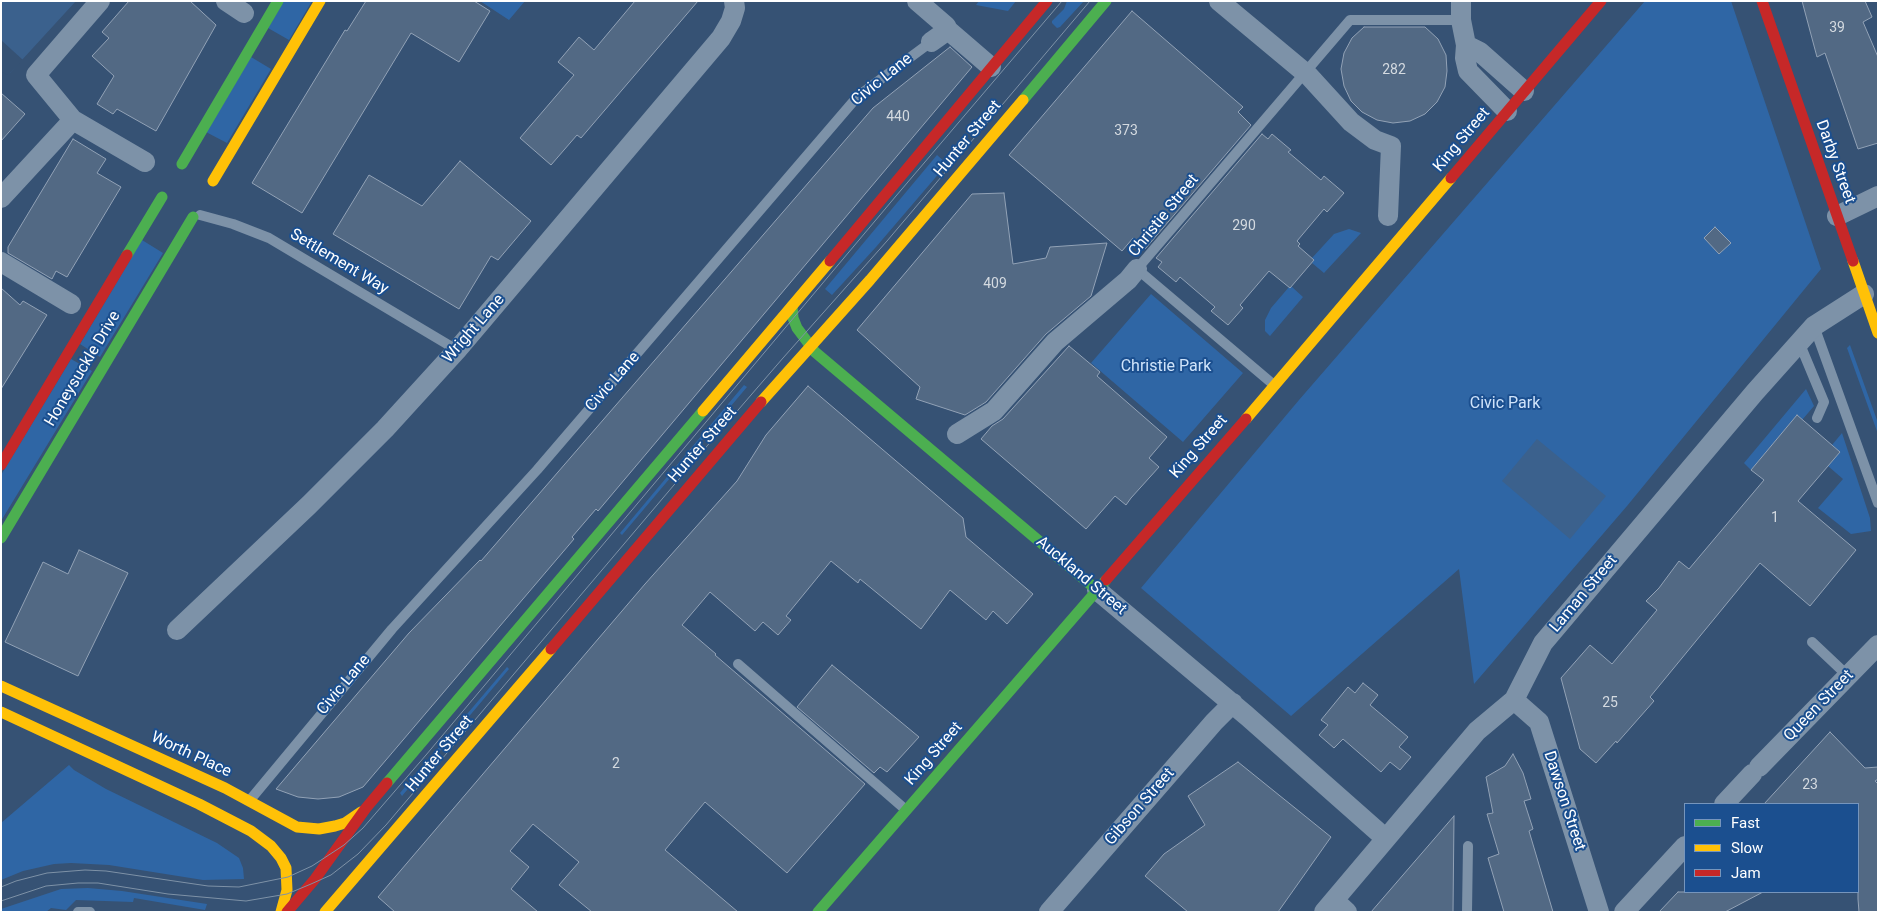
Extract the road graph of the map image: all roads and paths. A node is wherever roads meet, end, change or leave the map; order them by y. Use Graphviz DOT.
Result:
graph roads {
  1 [pos="100,1"];
  2 [pos="226,1"];
  3 [pos="278,1"];
  4 [pos="320,1"];
  5 [pos="734,1"];
  6 [pos="917,1"];
  7 [pos="1047,1"];
  8 [pos="1106,1"];
  9 [pos="1219,1"];
  10 [pos="1601,1"];
  11 [pos="1757,5"];
  12 [pos="244,13"];
  13 [pos="1455,14"];
  14 [pos="948,30"];
  15 [pos="932,42"];
  16 [pos="1466,45"];
  17 [pos="991,67"];
  18 [pos="1306,71"];
  19 [pos="1524,91"];
  20 [pos="1507,111"];
  21 [pos="73,120"];
  22 [pos="145,162"];
  23 [pos="182,164"];
  24 [pos="170,171"];
  25 [pos="163,183"];
  26 [pos="1878,196"];
  27 [pos="162,197"];
  28 [pos="1,198"];
  29 [pos="211,204"];
  30 [pos="169,208"];
  31 [pos="180,216"];
  32 [pos="197,216"];
  33 [pos="1388,216"];
  34 [pos="1837,216"];
  35 [pos="1,262"];
  36 [pos="1137,269"];
  37 [pos="1864,294"];
  38 [pos="71,304"];
  39 [pos="792,306"];
  40 [pos="1814,326"];
  41 [pos="1878,333"];
  42 [pos="1799,342"];
  43 [pos="810,346"];
  44 [pos="456,350"];
  45 [pos="1275,385"];
  46 [pos="1818,418"];
  47 [pos="957,434"];
  48 [pos="1,466"];
  49 [pos="1878,503"];
  50 [pos="1,538"];
  51 [pos="1097,590"];
  52 [pos="177,630"];
  53 [pos="1812,642"];
  54 [pos="1878,645"];
  55 [pos="738,664"];
  56 [pos="1848,676"];
  57 [pos="1,686"];
  58 [pos="1514,700"];
  59 [pos="1233,703"];
  60 [pos="1,712"];
  61 [pos="252,796"];
  62 [pos="1725,803"];
  63 [pos="366,808"];
  64 [pos="906,811"];
  65 [pos="1385,838"];
  66 [pos="1468,846"];
  67 [pos="1684,847"];
  68 [pos="1335,908"];
  69 [pos="78,912"];
  70 [pos="90,912"];
  71 [pos="280,912"];
  72 [pos="287,912"];
  73 [pos="325,912"];
  74 [pos="818,912"];
  75 [pos="1049,912"];
  76 [pos="1467,912"];
  77 [pos="1599,912"];
  78 [pos="1624,912"];
  1 -- 21 [label="street"];
  2 -- 12 [label="street"];
  3 -- 23 [label="main road"];
  4 -- 23 [label="main road"];
  5 -- 44 [label="street, Wright Lane"];
  6 -- 14 [label="street"];
  7 -- 17 [label="main road, Hunter Street"];
  8 -- 43 [label="main road, Hunter Street"];
  9 -- 18 [label="street"];
  10 -- 19 [label="main road, King Street"];
  11 -- 34 [label="main road, Darby Street"];
  13 -- 16 [label="street"];
  13 -- 18 [label="lane, Christie Street"];
  14 -- 15 [label="street, Civic Lane"];
  14 -- 17 [label="street"];
  15 -- 61 [label="lane, Civic Lane"];
  16 -- 19 [label="street"];
  16 -- 20 [label="street"];
  17 -- 39 [label="main road, Hunter Street"];
  18 -- 33 [label="street"];
  18 -- 36 [label="lane, Christie Street"];
  19 -- 20 [label="main road, King Street"];
  20 -- 45 [label="main road, King Street"];
  21 -- 22 [label="street"];
  21 -- 28 [label="street"];
  23 -- 24 [label="main road"];
  25 -- 27 [label="main road"];
  26 -- 34 [label="street"];
  27 -- 30 [label="main road"];
  27 -- 48 [label="main road, Honeysuckle Drive"];
  29 -- 32 [label="main road, Honeysuckle Drive"];
  31 -- 32 [label="main road"];
  32 -- 44 [label="lane, Settlement Way"];
  32 -- 50 [label="main road, Honeysuckle Drive"];
  34 -- 37 [label="main road, Darby Street"];
  35 -- 38 [label="street"];
  36 -- 45 [label="lane, Christie Street"];
  36 -- 47 [label="street"];
  37 -- 40 [label="street, Laman Street"];
  37 -- 41 [label="main road, Darby Street"];
  39 -- 43 [label="main road, Auckland Street"];
  39 -- 63 [label="main road, Hunter Street"];
  40 -- 42 [label="street, Laman Street"];
  40 -- 49 [label="lane"];
  42 -- 46 [label="lane"];
  42 -- 58 [label="street, Laman Street"];
  43 -- 51 [label="main road, Auckland Street"];
  43 -- 73 [label="main road, Hunter Street"];
  44 -- 52 [label="street, Wright Lane"];
  45 -- 51 [label="main road, King Street"];
  51 -- 59 [label="street, Auckland Street"];
  51 -- 64 [label="main road, King Street"];
  53 -- 56 [label="lane"];
  54 -- 56 [label="street, Queen Street"];
  55 -- 64 [label="lane"];
  56 -- 62 [label="street, Queen Street"];
  57 -- 61 [label="main road, Worth Place"];
  58 -- 65 [label="street, Laman Street"];
  58 -- 77 [label="street, Dawson Street"];
  59 -- 65 [label="street, Auckland Street"];
  59 -- 75 [label="street, Gibson Street"];
  60 -- 71 [label="main road"];
  61 -- 63 [label="main road, Worth Place"];
  63 -- 72 [label="main road, Hunter Street"];
  64 -- 74 [label="main road, King Street"];
  65 -- 68 [label="street, Laman Street"];
  66 -- 76 [label="lane"];
  67 -- 78 [label="street"];
  69 -- 70 [label="lane"];
}
